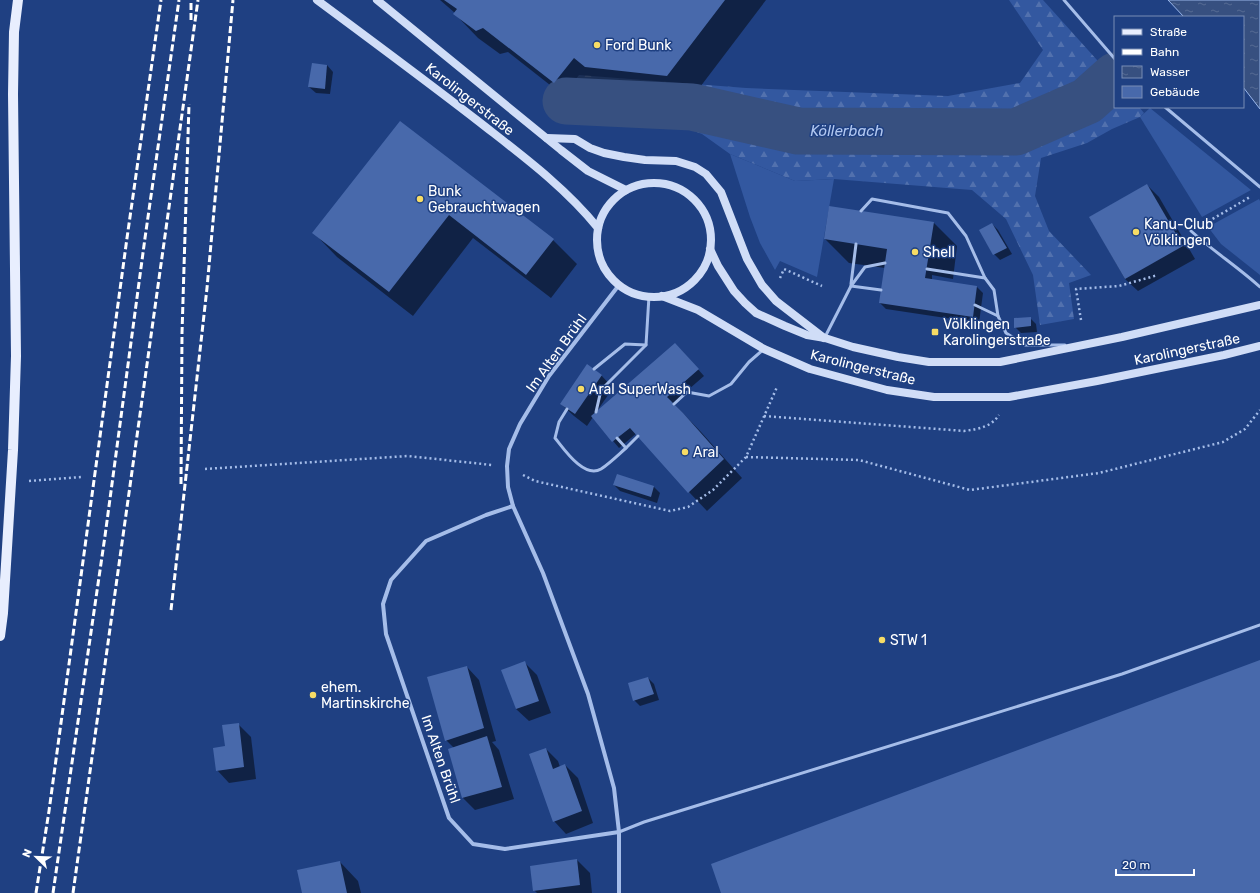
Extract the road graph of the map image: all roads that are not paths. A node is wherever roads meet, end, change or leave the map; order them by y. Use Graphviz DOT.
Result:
graph roads {
  1 [pos="18,0"];
  2 [pos="318,0"];
  3 [pos="377,0"];
  4 [pos="1064,0"];
  5 [pos="1114,58"];
  6 [pos="1166,108"];
  7 [pos="547,138"];
  8 [pos="1260,187"];
  9 [pos="626,190"];
  10 [pos="861,211"];
  11 [pos="598,228"];
  12 [pos="1191,231"];
  13 [pos="856,244"];
  14 [pos="710,249"];
  15 [pos="885,263"];
  16 [pos="927,269"];
  17 [pos="985,278"];
  18 [pos="619,285"];
  19 [pos="850,286"];
  20 [pos="1260,287"];
  21 [pos="881,290"];
  22 [pos="649,296"];
  23 [pos="662,296"];
  24 [pos="974,305"];
  25 [pos="1260,305"];
  26 [pos="998,316"];
  27 [pos="825,338"];
  28 [pos="646,345"];
  29 [pos="1084,346"];
  30 [pos="1260,346"];
  31 [pos="764,350"];
  32 [pos="594,369"];
  33 [pos="674,404"];
  34 [pos="567,409"];
  35 [pos="596,412"];
  36 [pos="638,436"];
  37 [pos="617,438"];
  38 [pos="626,448"];
  39 [pos="513,506"];
  40 [pos="1260,625"];
  41 [pos="0,636"];
  42 [pos="619,832"];
  43 [pos="619,893"];
  1 -- 41 [label="main road"];
  2 -- 11 [label="main road, Karolingerstraße"];
  3 -- 7 [label="main road, Karolingerstraße"];
  4 -- 5 [label="lane"];
  6 -- 8 [label="lane"];
  7 -- 9 [label="main road, Karolingerstraße"];
  7 -- 27 [label="main road"];
  9 -- 11 [label="main road"];
  9 -- 14 [label="main road"];
  10 -- 17 [label="lane"];
  11 -- 18 [label="main road"];
  12 -- 20 [label="lane"];
  13 -- 19 [label="lane"];
  14 -- 23 [label="main road"];
  14 -- 27 [label="main road, Karolingerstraße"];
  15 -- 19 [label="lane"];
  16 -- 17 [label="lane"];
  17 -- 26 [label="lane"];
  18 -- 22 [label="main road"];
  18 -- 39 [label="street, Im Alten Brühl"];
  19 -- 21 [label="lane"];
  19 -- 27 [label="lane"];
  22 -- 23 [label="main road"];
  22 -- 28 [label="lane"];
  23 -- 31 [label="main road, Karolingerstraße"];
  24 -- 26 [label="lane"];
  25 -- 29 [label="main road, Karolingerstraße"];
  26 -- 29 [label="lane"];
  27 -- 29 [label="main road, Karolingerstraße"];
  28 -- 32 [label="lane"];
  28 -- 35 [label="lane"];
  30 -- 31 [label="main road, Karolingerstraße"];
  31 -- 33 [label="lane"];
  34 -- 38 [label="lane"];
  36 -- 38 [label="lane"];
  37 -- 38 [label="lane"];
  39 -- 42 [label="street, Im Alten Brühl"];
  39 -- 42 [label="street, Im Alten Brühl"];
  40 -- 42 [label="lane"];
  42 -- 43 [label="street, Im Alten Brühl"];
}
